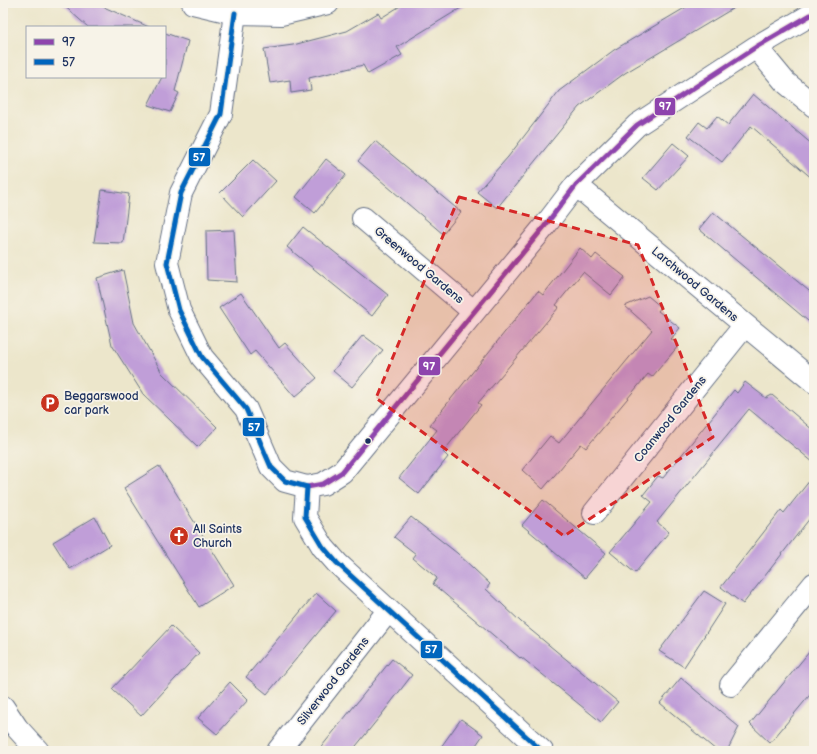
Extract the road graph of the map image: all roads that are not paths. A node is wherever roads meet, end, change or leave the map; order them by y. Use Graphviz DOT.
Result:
graph roads {
  1 [pos="192,3"];
  2 [pos="328,3"];
  3 [pos="235,13"];
  4 [pos="814,13"];
  5 [pos="756,47"];
  6 [pos="814,106"];
  7 [pos="576,185"];
  8 [pos="363,218"];
  9 [pos="474,312"];
  10 [pos="745,325"];
  11 [pos="814,382"];
  12 [pos="307,487"];
  13 [pos="594,513"];
  14 [pos="814,584"];
  15 [pos="388,611"];
  16 [pos="731,685"];
  17 [pos="3,707"];
  18 [pos="519,743"];
  19 [pos="38,751"];
  20 [pos="278,751"];
  21 [pos="542,751"];
  1 -- 3 [label="street"];
  2 -- 3 [label="street"];
  3 -- 12 [label="street"];
  4 -- 5 [label="street"];
  5 -- 6 [label="street"];
  5 -- 7 [label="street"];
  7 -- 9 [label="street"];
  7 -- 10 [label="street, Larchwood Gardens"];
  8 -- 9 [label="street, Greenwood Gardens"];
  9 -- 12 [label="street"];
  10 -- 11 [label="street, Larchwood Gardens"];
  10 -- 13 [label="street, Coanwood Gardens"];
  12 -- 15 [label="street"];
  14 -- 16 [label="street"];
  15 -- 18 [label="street"];
  15 -- 20 [label="street, Silverwood Gardens"];
  17 -- 19 [label="street"];
  18 -- 21 [label="street"];
}
